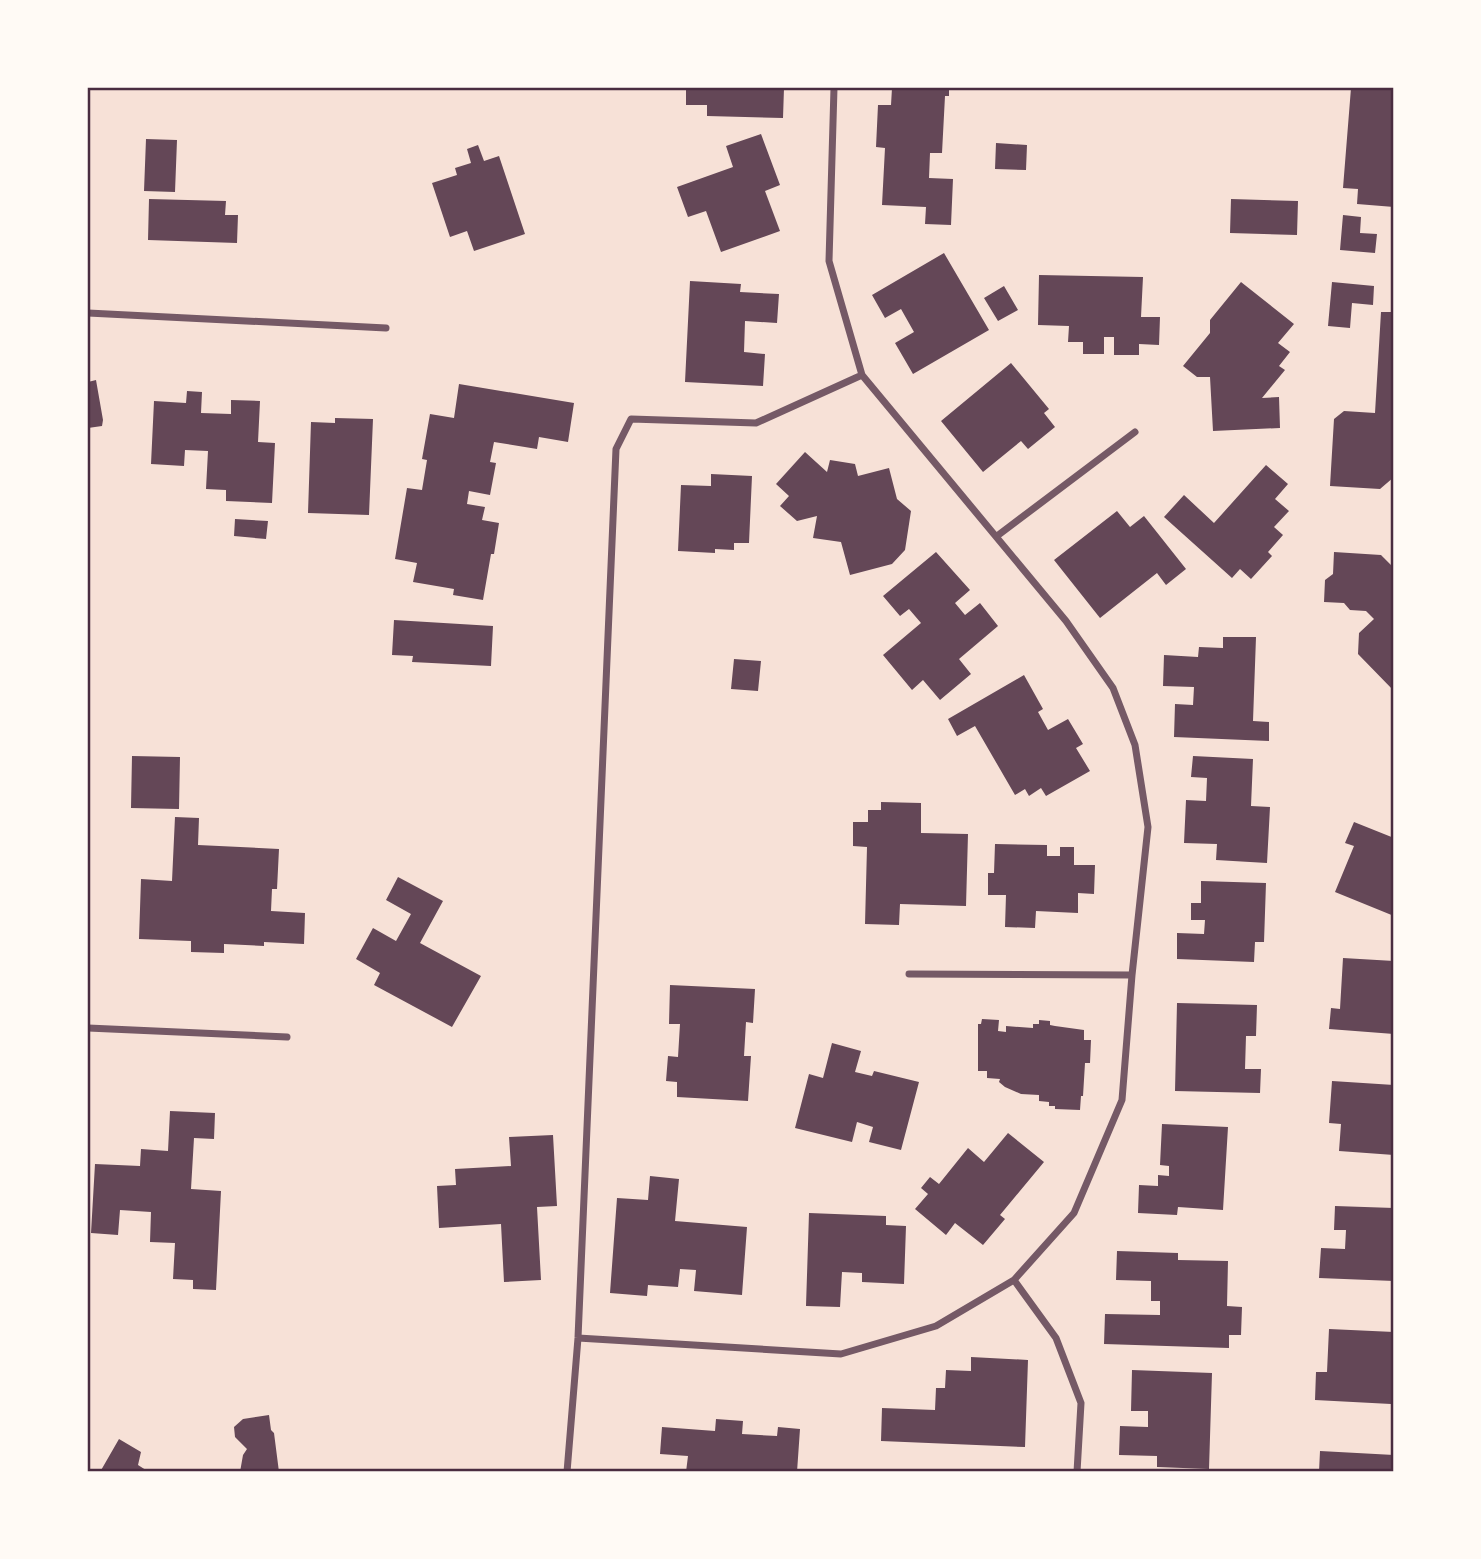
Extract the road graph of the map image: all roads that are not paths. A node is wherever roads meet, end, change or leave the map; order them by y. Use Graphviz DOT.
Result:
graph roads {
  1 [pos="834,88"];
  2 [pos="88,313"];
  3 [pos="386,328"];
  4 [pos="862,375"];
  5 [pos="1135,432"];
  6 [pos="997,536"];
  7 [pos="909,974"];
  8 [pos="1132,975"];
  9 [pos="88,1028"];
  10 [pos="287,1037"];
  11 [pos="1014,1280"];
  12 [pos="578,1338"];
  13 [pos="567,1472"];
  14 [pos="1077,1472"];
  1 -- 4 [label="street"];
  2 -- 3 [label="street"];
  4 -- 6 [label="street"];
  4 -- 12 [label="street"];
  5 -- 6 [label="street"];
  6 -- 8 [label="street"];
  7 -- 8 [label="street"];
  8 -- 11 [label="street"];
  9 -- 10 [label="street"];
  11 -- 12 [label="street"];
  11 -- 14 [label="street"];
  12 -- 13 [label="street"];
}
